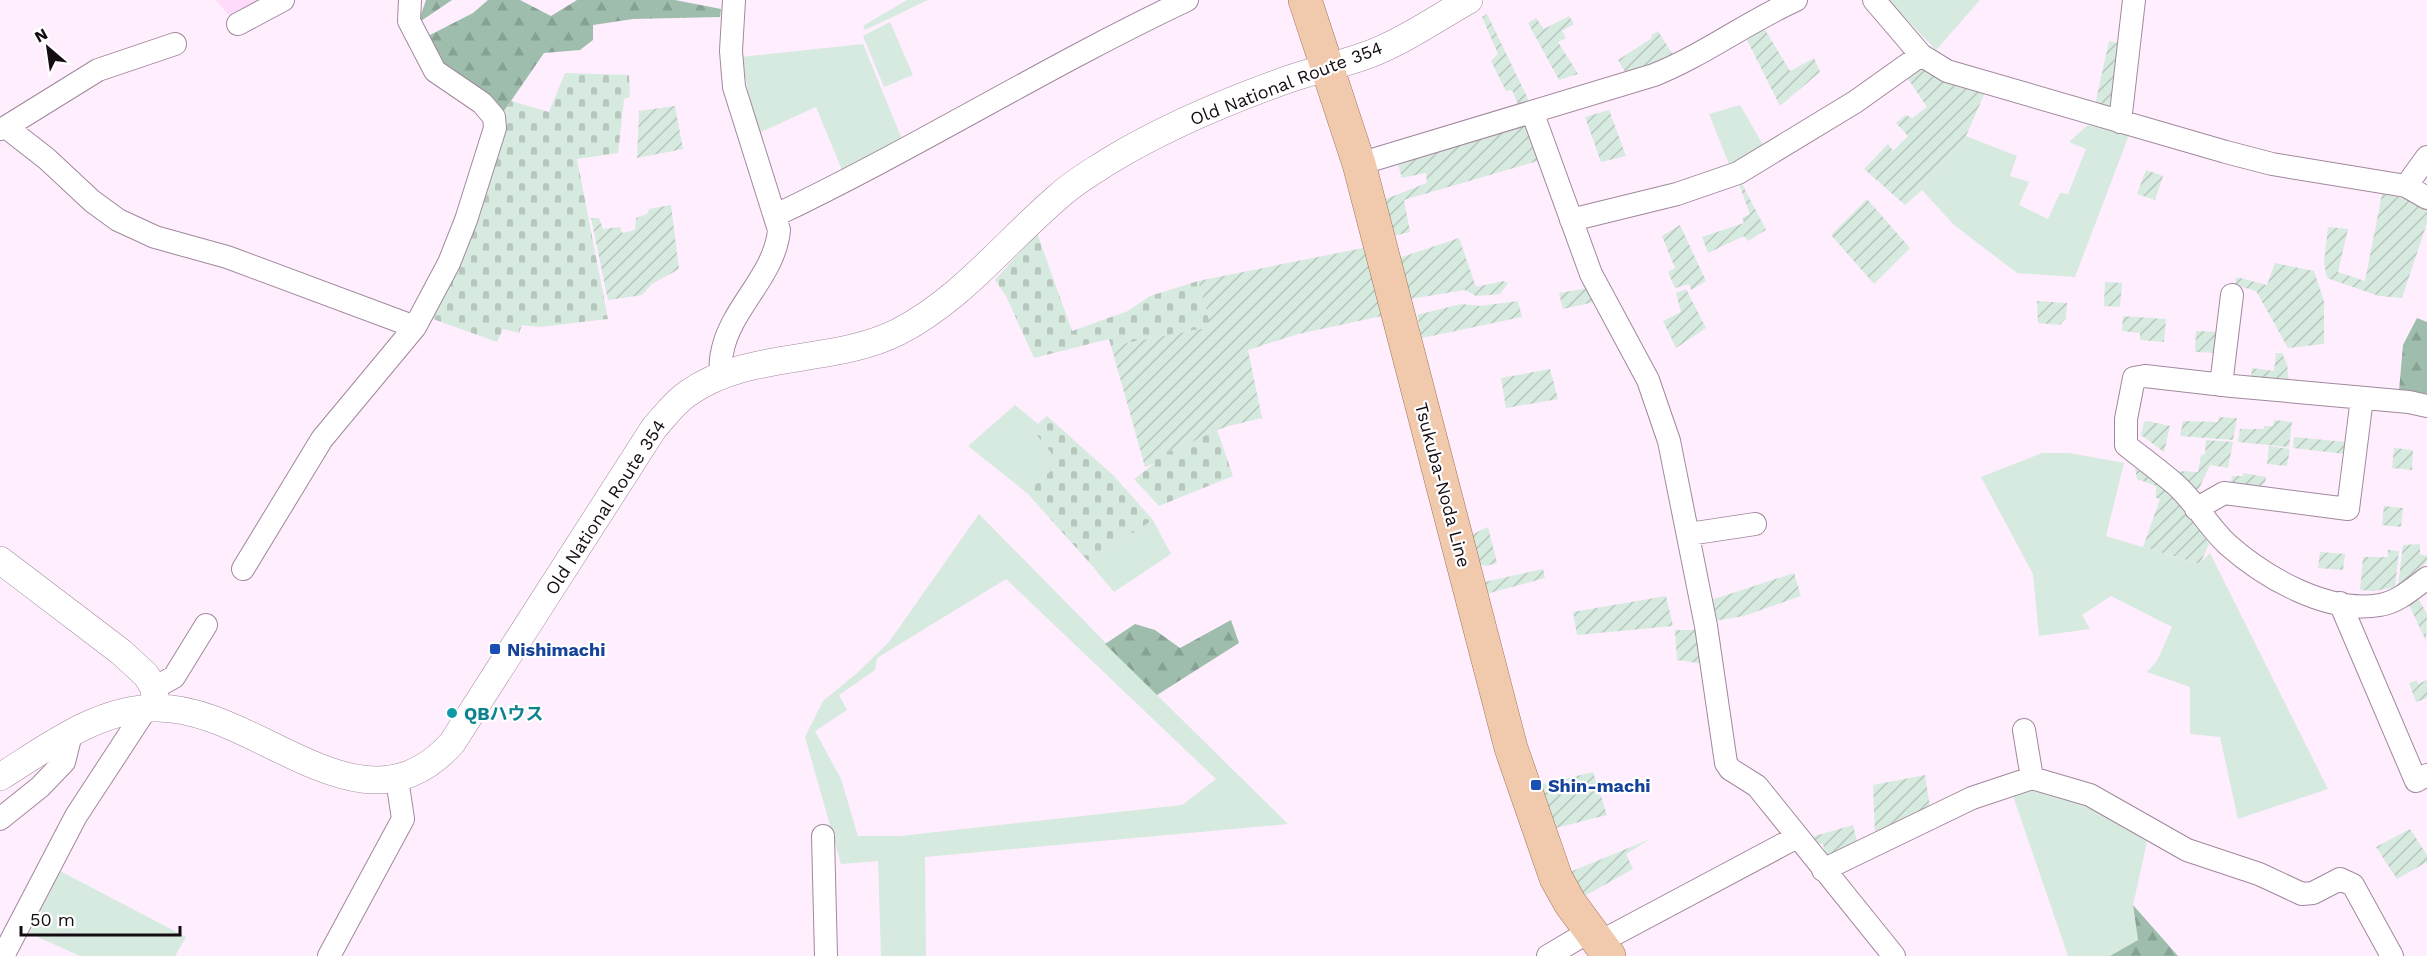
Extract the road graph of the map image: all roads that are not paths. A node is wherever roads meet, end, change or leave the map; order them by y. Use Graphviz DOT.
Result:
graph roads {
  1 [pos="283,0"];
  2 [pos="410,0"];
  3 [pos="734,0"];
  4 [pos="1186,0"];
  5 [pos="1305,0"];
  6 [pos="1469,0"];
  7 [pos="1797,0"];
  8 [pos="1874,0"];
  9 [pos="2134,0"];
  10 [pos="238,24"];
  11 [pos="175,44"];
  12 [pos="1921,56"];
  13 [pos="1328,68"];
  14 [pos="1533,114"];
  15 [pos="2120,122"];
  16 [pos="3,128"];
  17 [pos="2427,157"];
  18 [pos="1359,164"];
  19 [pos="2406,186"];
  20 [pos="2427,198"];
  21 [pos="776,215"];
  22 [pos="1571,220"];
  23 [pos="2232,295"];
  24 [pos="415,327"];
  25 [pos="720,376"];
  26 [pos="2220,385"];
  27 [pos="2362,398"];
  28 [pos="2427,406"];
  29 [pos="2196,509"];
  30 [pos="1755,524"];
  31 [pos="1689,534"];
  32 [pos="0,560"];
  33 [pos="243,569"];
  34 [pos="2427,578"];
  35 [pos="2340,603"];
  36 [pos="206,625"];
  37 [pos="152,702"];
  38 [pos="2024,730"];
  39 [pos="71,734"];
  40 [pos="2427,774"];
  41 [pos="0,777"];
  42 [pos="2032,778"];
  43 [pos="397,779"];
  44 [pos="0,819"];
  45 [pos="823,836"];
  46 [pos="1797,837"];
  47 [pos="1823,870"];
  48 [pos="1599,944"];
  49 [pos="3,956"];
  50 [pos="329,956"];
  51 [pos="826,956"];
  52 [pos="1548,956"];
  53 [pos="1894,956"];
  54 [pos="2392,956"];
  1 -- 10 [label="street"];
  2 -- 24 [label="street"];
  3 -- 21 [label="street"];
  4 -- 21 [label="street"];
  5 -- 13 [label="main road, Tsukuba-Noda Line"];
  6 -- 13 [label="street, Old National Route 354"];
  7 -- 14 [label="street"];
  8 -- 12 [label="street"];
  9 -- 15 [label="street"];
  11 -- 16 [label="street"];
  12 -- 15 [label="street"];
  12 -- 22 [label="street"];
  13 -- 18 [label="main road, Tsukuba-Noda Line"];
  13 -- 25 [label="street, Old National Route 354"];
  14 -- 18 [label="street"];
  14 -- 22 [label="street"];
  15 -- 19 [label="street"];
  16 -- 24 [label="street"];
  17 -- 19 [label="street"];
  18 -- 48 [label="main road, Tsukuba-Noda Line"];
  19 -- 20 [label="street"];
  21 -- 25 [label="street"];
  22 -- 31 [label="street"];
  23 -- 26 [label="street"];
  24 -- 33 [label="street"];
  25 -- 43 [label="street, Old National Route 354"];
  26 -- 27 [label="street"];
  26 -- 29 [label="street"];
  27 -- 28 [label="street"];
  27 -- 29 [label="street"];
  29 -- 35 [label="street"];
  30 -- 31 [label="street"];
  31 -- 46 [label="street"];
  32 -- 37 [label="street"];
  34 -- 35 [label="street"];
  35 -- 40 [label="street"];
  36 -- 37 [label="street"];
  37 -- 39 [label="street, Old National Route 354"];
  37 -- 43 [label="street, Old National Route 354"];
  37 -- 49 [label="street"];
  38 -- 42 [label="street"];
  39 -- 41 [label="street, Old National Route 354"];
  39 -- 44 [label="street"];
  42 -- 47 [label="street"];
  42 -- 54 [label="street"];
  43 -- 50 [label="street"];
  45 -- 51 [label="street"];
  46 -- 47 [label="street"];
  46 -- 48 [label="street"];
  47 -- 53 [label="street"];
  48 -- 52 [label="street"];
}
